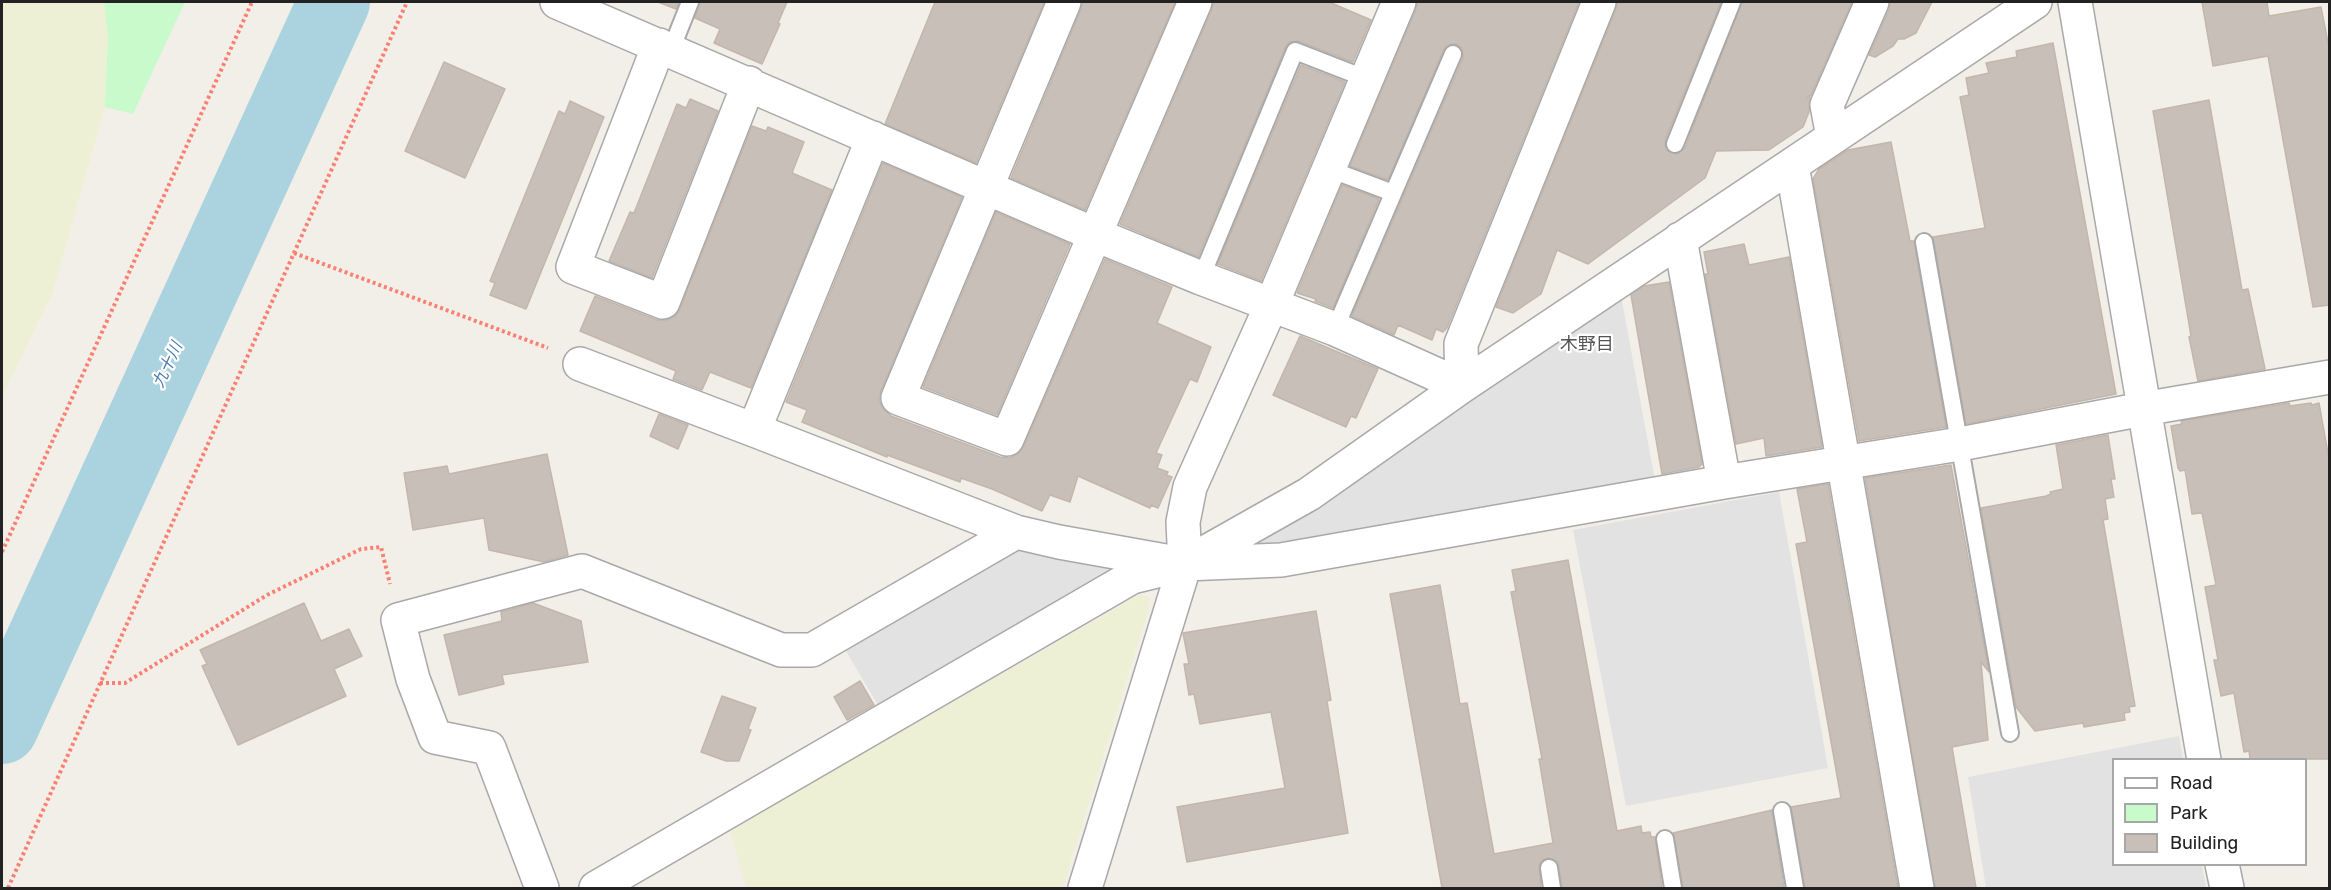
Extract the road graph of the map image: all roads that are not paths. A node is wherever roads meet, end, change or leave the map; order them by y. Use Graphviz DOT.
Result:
graph roads {
  1 [pos="557,2"];
  2 [pos="690,2"];
  3 [pos="1064,2"];
  4 [pos="1195,2"];
  5 [pos="1399,2"];
  6 [pos="1599,2"];
  7 [pos="1732,2"];
  8 [pos="1872,2"];
  9 [pos="2035,2"];
  10 [pos="2074,2"];
  11 [pos="665,47"];
  12 [pos="1453,54"];
  13 [pos="1367,79"];
  14 [pos="749,83"];
  15 [pos="1833,137"];
  16 [pos="873,138"];
  17 [pos="1675,144"];
  18 [pos="1792,165"];
  19 [pos="1329,169"];
  20 [pos="987,187"];
  21 [pos="1393,193"];
  22 [pos="1096,235"];
  23 [pos="1680,239"];
  24 [pos="1924,242"];
  25 [pos="1201,278"];
  26 [pos="1271,306"];
  27 [pos="1335,329"];
  28 [pos="580,364"];
  29 [pos="2328,383"];
  30 [pos="1462,386"];
  31 [pos="2143,409"];
  32 [pos="754,430"];
  33 [pos="1960,444"];
  34 [pos="1843,464"];
  35 [pos="1724,482"];
  36 [pos="1016,532"];
  37 [pos="1185,564"];
  38 [pos="2010,733"];
  39 [pos="2204,758"];
  40 [pos="1782,811"];
  41 [pos="1665,839"];
  42 [pos="2222,866"];
  43 [pos="1549,868"];
  44 [pos="542,888"];
  45 [pos="596,888"];
  46 [pos="1085,888"];
  47 [pos="1552,888"];
  48 [pos="1673,888"];
  49 [pos="1796,888"];
  50 [pos="1917,888"];
  51 [pos="2227,888"];
  1 -- 11 [label="street"];
  2 -- 11 [label="lane"];
  3 -- 20 [label="street"];
  4 -- 22 [label="street"];
  5 -- 13 [label="street"];
  6 -- 30 [label="street"];
  7 -- 17 [label="lane"];
  8 -- 15 [label="street"];
  9 -- 15 [label="street"];
  10 -- 31 [label="street"];
  11 -- 14 [label="street"];
  11 -- 14 [label="street"];
  12 -- 21 [label="lane"];
  13 -- 19 [label="street"];
  13 -- 25 [label="lane"];
  14 -- 16 [label="street"];
  15 -- 18 [label="street"];
  16 -- 20 [label="street"];
  16 -- 32 [label="street"];
  18 -- 23 [label="street"];
  18 -- 34 [label="street"];
  19 -- 21 [label="lane"];
  19 -- 26 [label="street"];
  20 -- 22 [label="street"];
  20 -- 22 [label="street"];
  21 -- 27 [label="lane"];
  22 -- 25 [label="street"];
  23 -- 30 [label="street"];
  23 -- 35 [label="street"];
  24 -- 33 [label="lane"];
  25 -- 26 [label="street"];
  26 -- 27 [label="street"];
  26 -- 37 [label="street"];
  27 -- 30 [label="street"];
  28 -- 32 [label="street"];
  29 -- 31 [label="street"];
  30 -- 37 [label="street"];
  31 -- 33 [label="street"];
  31 -- 39 [label="street"];
  32 -- 36 [label="street"];
  33 -- 34 [label="street"];
  33 -- 38 [label="lane"];
  34 -- 35 [label="street"];
  34 -- 50 [label="street"];
  35 -- 37 [label="street"];
  36 -- 37 [label="street"];
  36 -- 44 [label="street"];
  37 -- 45 [label="street"];
  37 -- 46 [label="street"];
  40 -- 49 [label="lane"];
  41 -- 48 [label="lane"];
  42 -- 51 [label="street"];
  43 -- 47 [label="lane"];
}
